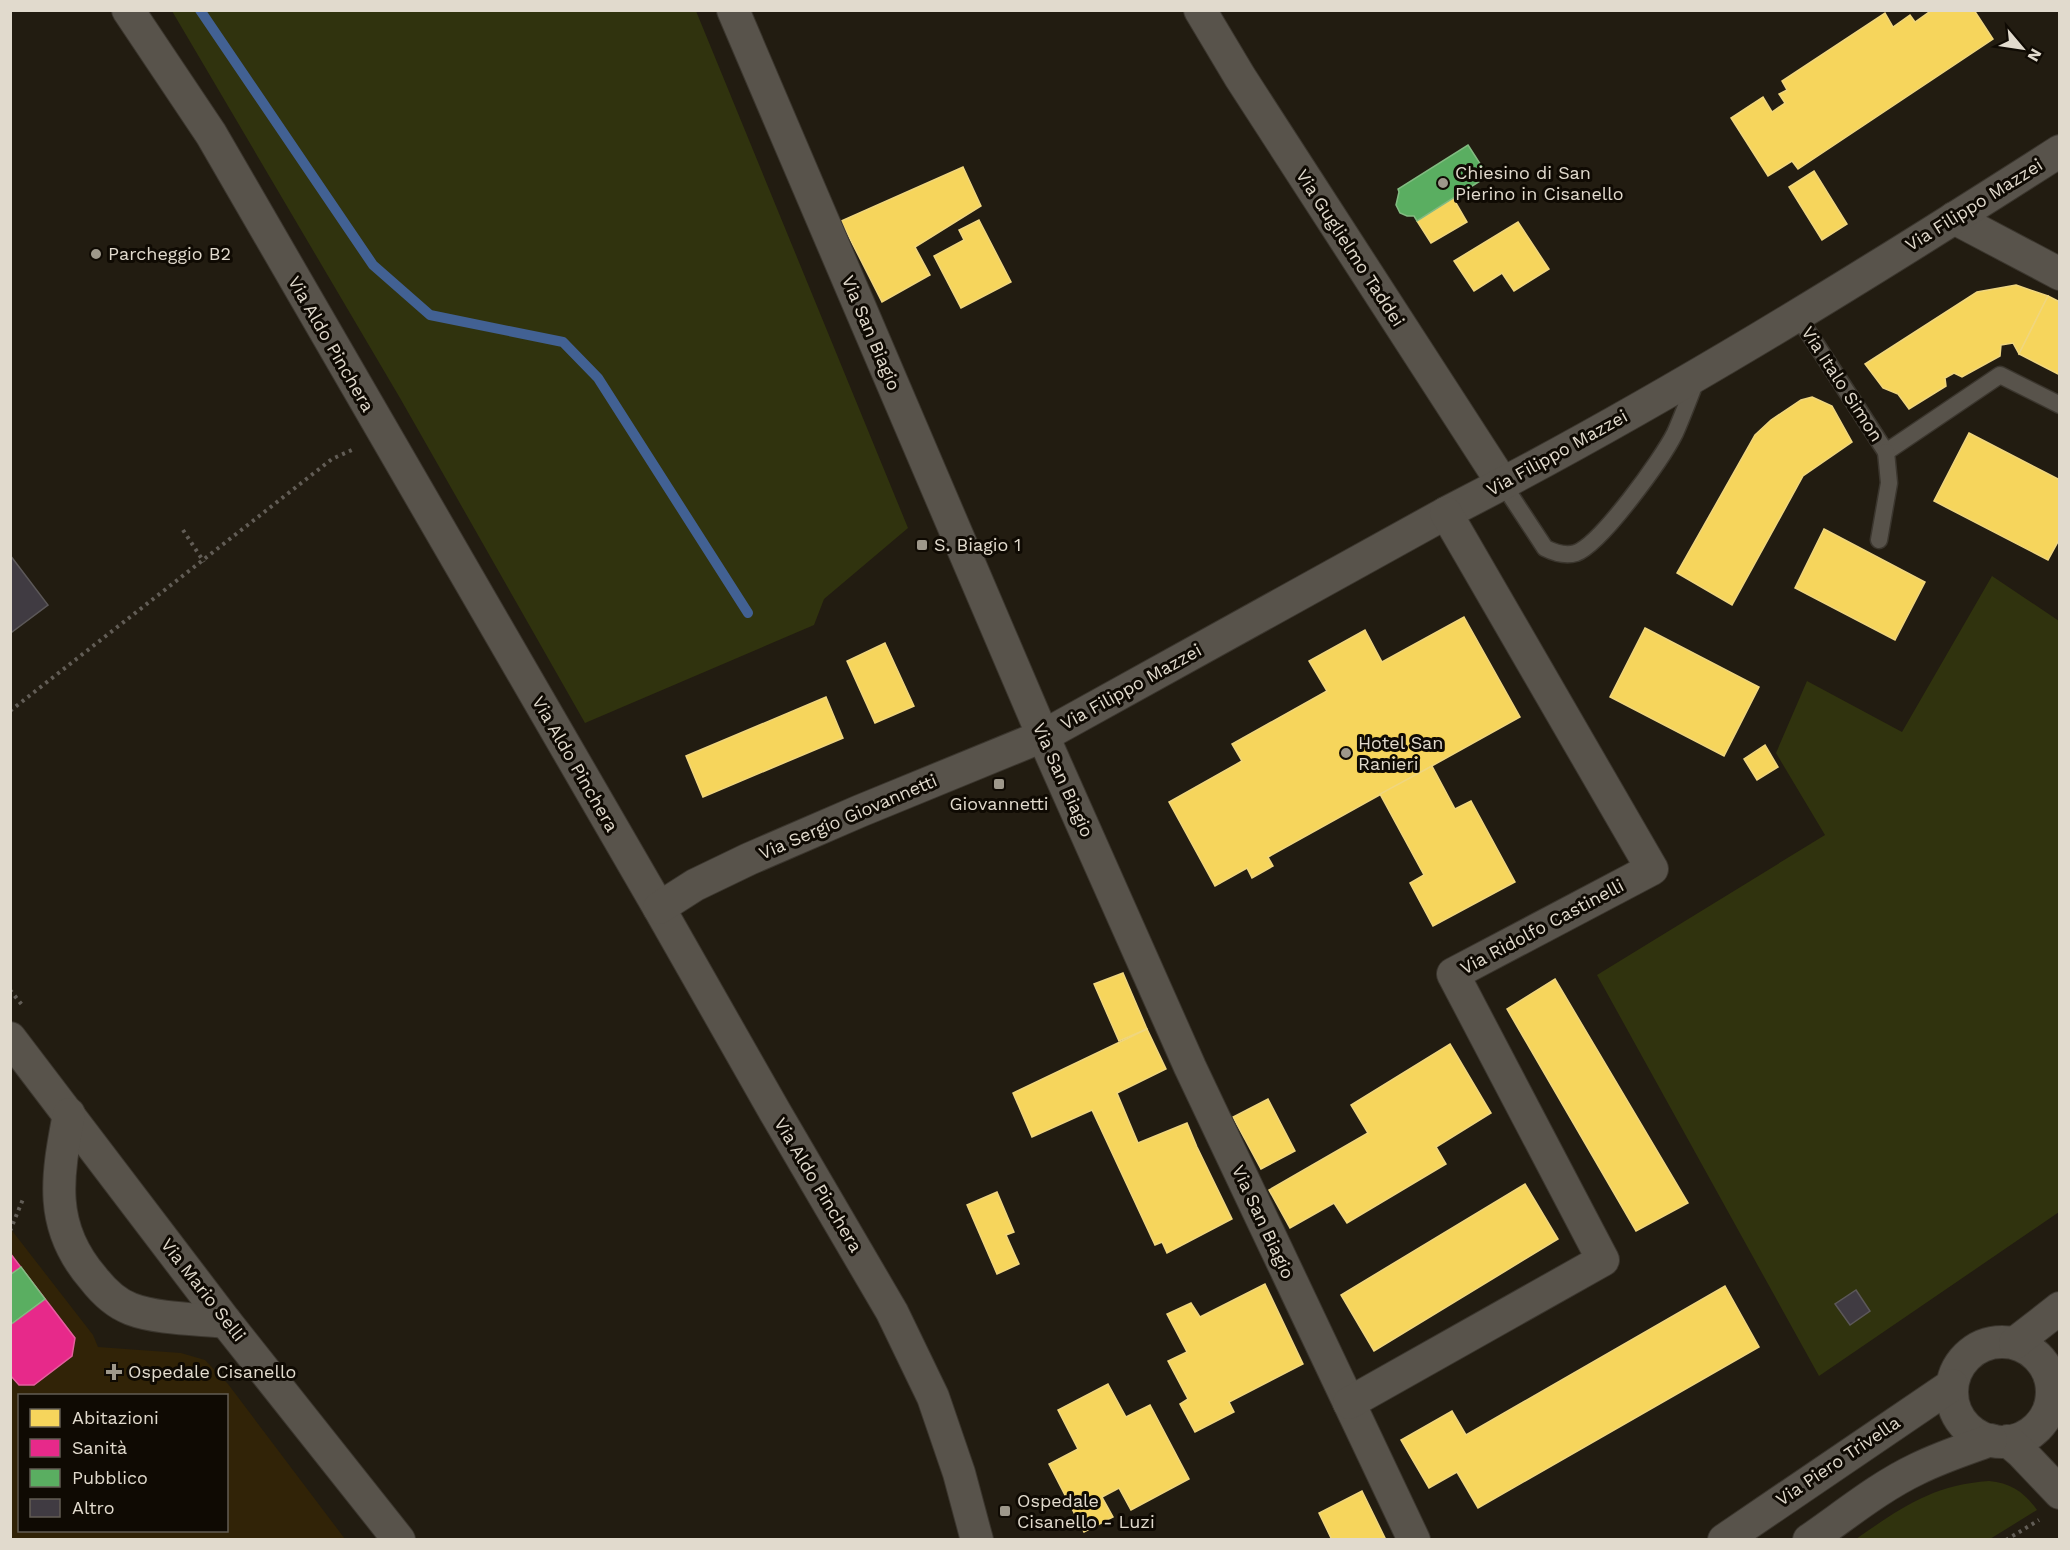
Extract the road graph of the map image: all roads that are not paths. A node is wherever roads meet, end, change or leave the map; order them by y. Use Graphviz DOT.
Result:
graph roads {
  1 [pos="128,10"];
  2 [pos="733,10"];
  3 [pos="1200,10"];
  4 [pos="2060,150"];
  5 [pos="1954,218"];
  6 [pos="2060,274"];
  7 [pos="1797,315"];
  8 [pos="1700,372"];
  9 [pos="2060,405"];
  10 [pos="1886,452"];
  11 [pos="1503,484"];
  12 [pos="1446,513"];
  13 [pos="1879,540"];
  14 [pos="1043,736"];
  15 [pos="659,908"];
  16 [pos="10,1038"];
  17 [pos="69,1114"];
  18 [pos="2060,1308"];
  19 [pos="226,1322"];
  20 [pos="2015,1342"];
  21 [pos="1952,1385"];
  22 [pos="2053,1398"];
  23 [pos="1348,1402"];
  24 [pos="1999,1441"];
  25 [pos="2060,1479"];
  26 [pos="2053,1504"];
  27 [pos="399,1539"];
  28 [pos="977,1539"];
  29 [pos="1414,1539"];
  30 [pos="1724,1539"];
  31 [pos="1809,1539"];
  1 -- 15 [label="street, Via Aldo Pinchera"];
  2 -- 14 [label="street, Via San Biagio"];
  3 -- 11 [label="street, Via Guglielmo Taddei"];
  4 -- 5 [label="street, Via Filippo Mazzei"];
  5 -- 6 [label="street"];
  5 -- 7 [label="street, Via Filippo Mazzei"];
  7 -- 8 [label="street, Via Filippo Mazzei"];
  7 -- 10 [label="lane, Via Italo Simon"];
  8 -- 11 [label="street, Via Filippo Mazzei"];
  8 -- 11 [label="lane"];
  9 -- 10 [label="lane, Via Italo Simon"];
  10 -- 13 [label="lane, Via Italo Simon"];
  11 -- 12 [label="street, Via Filippo Mazzei"];
  12 -- 14 [label="street, Via Filippo Mazzei"];
  12 -- 23 [label="street, Via Ridolfo Castinelli"];
  14 -- 15 [label="street, Via Sergio Giovannetti"];
  14 -- 23 [label="street, Via San Biagio"];
  15 -- 28 [label="street, Via Aldo Pinchera"];
  16 -- 17 [label="street, Via Mario Selli"];
  17 -- 19 [label="street, Via Mario Selli"];
  17 -- 19 [label="street"];
  18 -- 20 [label="street"];
  19 -- 27 [label="street, Via Mario Selli"];
  20 -- 21 [label="street"];
  20 -- 22 [label="street"];
  21 -- 24 [label="street"];
  21 -- 30 [label="street, Via Piero Trivella"];
  22 -- 24 [label="street"];
  22 -- 25 [label="street"];
  23 -- 29 [label="street, Via San Biagio"];
  24 -- 26 [label="street"];
  24 -- 31 [label="street"];
}
